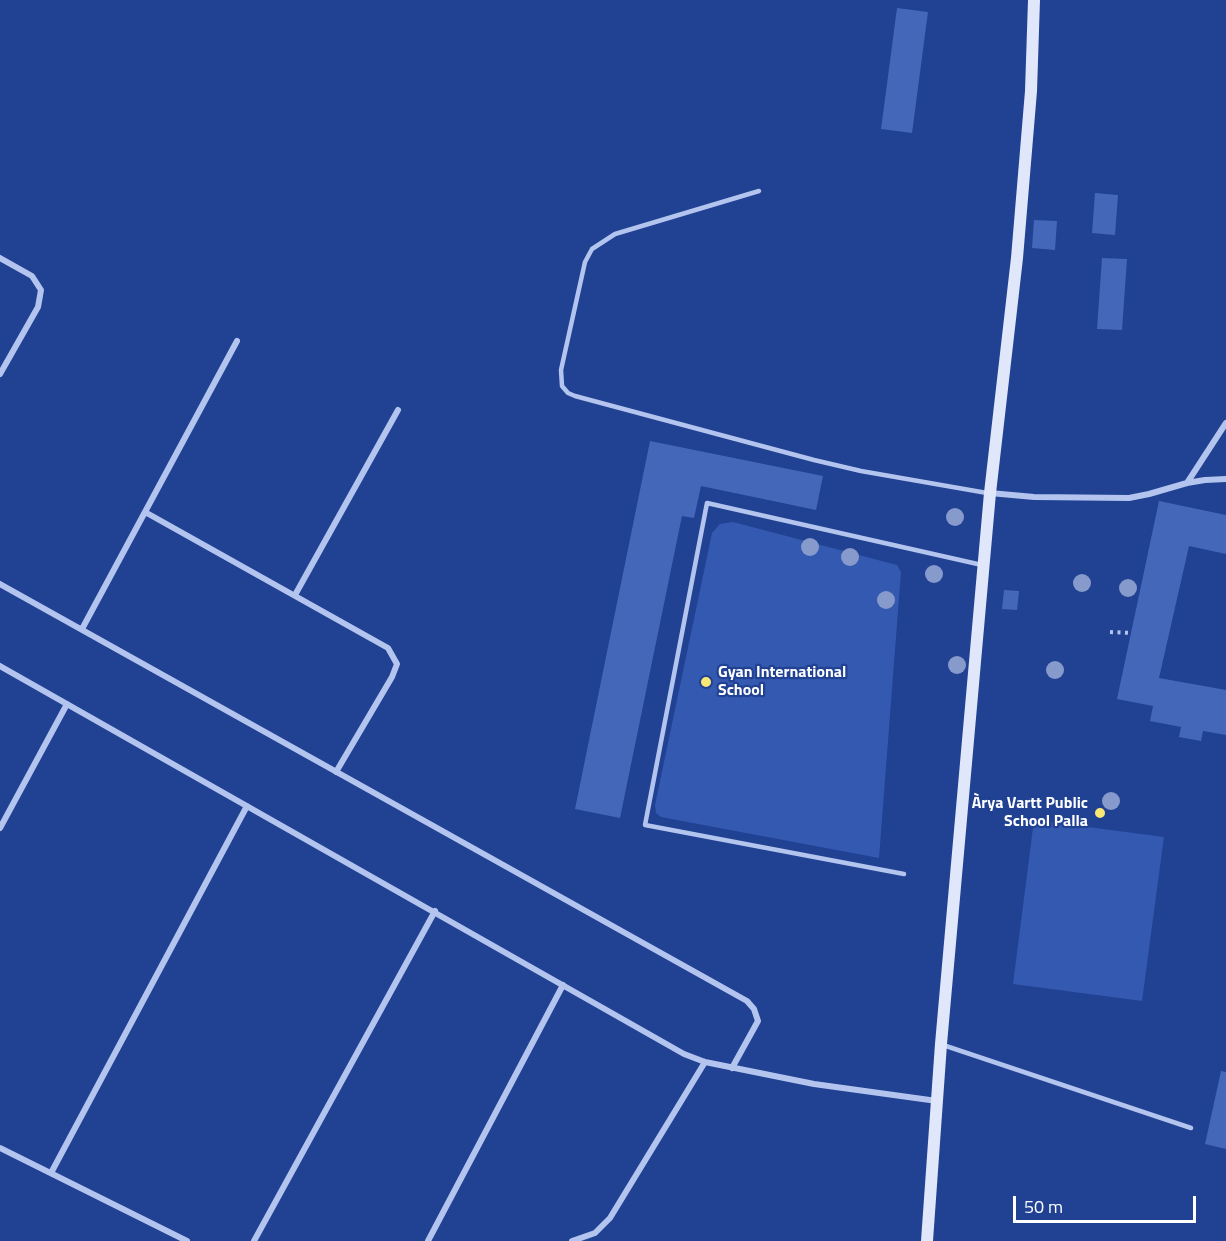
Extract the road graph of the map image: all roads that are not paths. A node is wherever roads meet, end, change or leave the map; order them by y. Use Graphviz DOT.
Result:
graph roads {
  1 [pos="1034,0"];
  2 [pos="759,191"];
  3 [pos="0,258"];
  4 [pos="237,341"];
  5 [pos="0,374"];
  6 [pos="398,410"];
  7 [pos="1226,423"];
  8 [pos="1226,479"];
  9 [pos="1187,483"];
  10 [pos="990,494"];
  11 [pos="145,512"];
  12 [pos="984,566"];
  13 [pos="0,584"];
  14 [pos="295,595"];
  15 [pos="82,629"];
  16 [pos="0,666"];
  17 [pos="67,704"];
  18 [pos="336,772"];
  19 [pos="247,806"];
  20 [pos="0,828"];
  21 [pos="904,874"];
  22 [pos="435,911"];
  23 [pos="563,985"];
  24 [pos="941,1044"];
  25 [pos="705,1062"];
  26 [pos="732,1068"];
  27 [pos="937,1101"];
  28 [pos="1191,1128"];
  29 [pos="0,1148"];
  30 [pos="51,1173"];
  31 [pos="187,1241"];
  32 [pos="254,1241"];
  33 [pos="428,1241"];
  34 [pos="572,1241"];
  35 [pos="927,1241"];
  1 -- 10 [label="street"];
  2 -- 10 [label="lane"];
  3 -- 5 [label="street"];
  4 -- 11 [label="street"];
  6 -- 14 [label="street"];
  7 -- 9 [label="street"];
  8 -- 9 [label="street"];
  9 -- 10 [label="street"];
  10 -- 12 [label="street"];
  11 -- 14 [label="street"];
  11 -- 15 [label="street"];
  12 -- 21 [label="lane"];
  12 -- 24 [label="street"];
  13 -- 15 [label="street"];
  14 -- 18 [label="street"];
  15 -- 18 [label="street"];
  16 -- 17 [label="street"];
  17 -- 19 [label="street"];
  17 -- 20 [label="street"];
  18 -- 26 [label="street"];
  19 -- 22 [label="street"];
  19 -- 30 [label="street"];
  22 -- 23 [label="street"];
  22 -- 32 [label="street"];
  23 -- 25 [label="street"];
  23 -- 33 [label="street"];
  24 -- 27 [label="street"];
  24 -- 28 [label="lane"];
  25 -- 26 [label="street"];
  25 -- 34 [label="street"];
  26 -- 27 [label="street"];
  27 -- 35 [label="street"];
  29 -- 30 [label="street"];
  30 -- 31 [label="street"];
}
